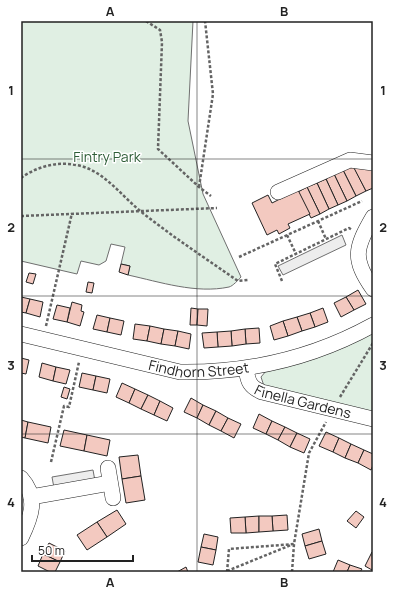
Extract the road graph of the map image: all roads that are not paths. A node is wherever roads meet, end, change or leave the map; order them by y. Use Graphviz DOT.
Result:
graph roads {
  1 [pos="373,163"];
  2 [pos="278,192"];
  3 [pos="373,217"];
  4 [pos="373,289"];
  5 [pos="373,325"];
  6 [pos="21,334"];
  7 [pos="246,369"];
  8 [pos="373,419"];
  9 [pos="108,468"];
  10 [pos="21,478"];
  11 [pos="31,497"];
  12 [pos="21,538"];
  1 -- 2 [label="street"];
  3 -- 4 [label="street"];
  5 -- 7 [label="street, Findhorn Street"];
  6 -- 7 [label="street, Findhorn Street"];
  7 -- 8 [label="street, Finella Gardens"];
  9 -- 11 [label="street"];
  10 -- 11 [label="street"];
  11 -- 12 [label="street"];
}
